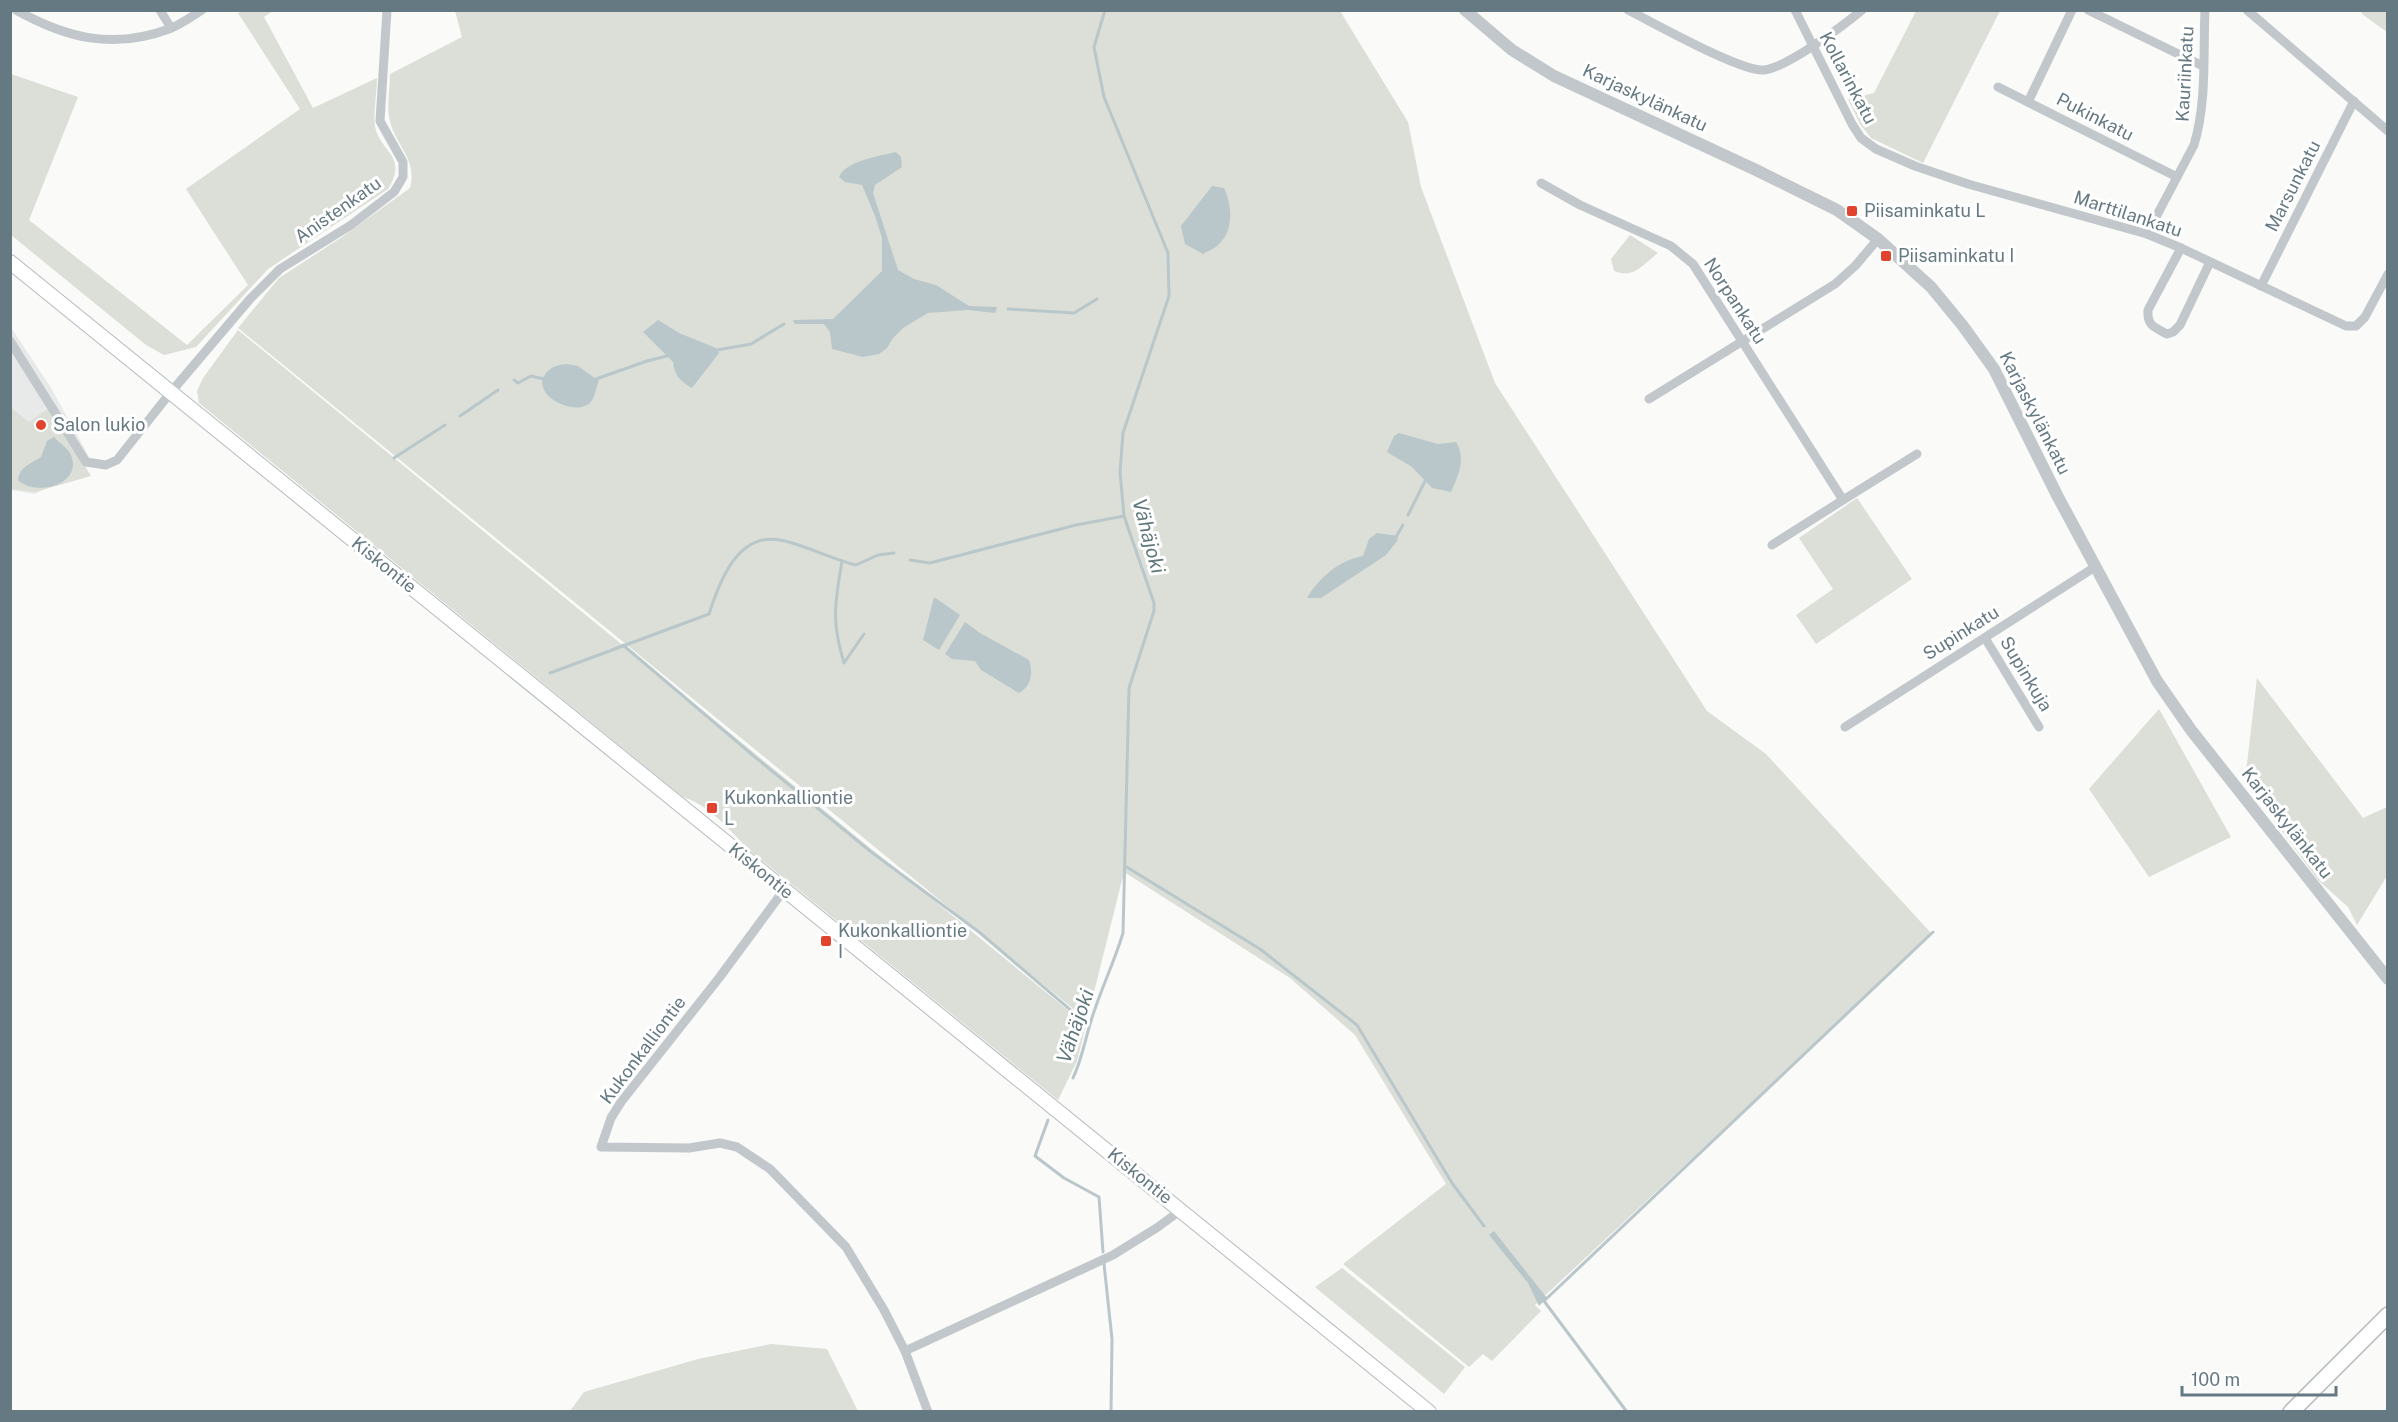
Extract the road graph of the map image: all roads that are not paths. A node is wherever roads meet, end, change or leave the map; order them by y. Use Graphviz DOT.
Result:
graph roads {
  1 [pos="16,10"];
  2 [pos="160,10"];
  3 [pos="202,10"];
  4 [pos="387,10"];
  5 [pos="1465,10"];
  6 [pos="1628,10"];
  7 [pos="1795,10"];
  8 [pos="1862,10"];
  9 [pos="2072,10"];
  10 [pos="2088,10"];
  11 [pos="2205,10"];
  12 [pos="2247,10"];
  13 [pos="171,28"];
  14 [pos="1812,45"];
  15 [pos="2203,66"];
  16 [pos="1998,87"];
  17 [pos="2354,101"];
  18 [pos="2028,102"];
  19 [pos="2388,131"];
  20 [pos="1915,166"];
  21 [pos="2177,177"];
  22 [pos="1541,183"];
  23 [pos="2146,234"];
  24 [pos="1878,240"];
  25 [pos="2181,248"];
  26 [pos="10,262"];
  27 [pos="2210,262"];
  28 [pos="2388,274"];
  29 [pos="2261,286"];
  30 [pos="10,341"];
  31 [pos="1742,342"];
  32 [pos="171,392"];
  33 [pos="1649,399"];
  34 [pos="1917,454"];
  35 [pos="1844,500"];
  36 [pos="1772,545"];
  37 [pos="2095,567"];
  38 [pos="1984,638"];
  39 [pos="1845,727"];
  40 [pos="2039,727"];
  41 [pos="784,890"];
  42 [pos="2388,979"];
  43 [pos="1181,1210"];
  44 [pos="2388,1315"];
  45 [pos="905,1351"];
  46 [pos="928,1412"];
  47 [pos="1429,1412"];
  48 [pos="2291,1412"];
  1 -- 13 [label="street"];
  2 -- 13 [label="street"];
  3 -- 13 [label="street"];
  4 -- 32 [label="street, Anistenkatu"];
  5 -- 24 [label="street, Karjaskylänkatu"];
  6 -- 14 [label="street"];
  7 -- 14 [label="street, Kollarinkatu"];
  8 -- 14 [label="street"];
  9 -- 18 [label="street"];
  10 -- 15 [label="street"];
  11 -- 15 [label="street, Kauriinkatu"];
  12 -- 17 [label="street"];
  14 -- 20 [label="street, Kollarinkatu"];
  15 -- 21 [label="street, Kauriinkatu"];
  16 -- 18 [label="street, Pukinkatu"];
  17 -- 19 [label="street"];
  17 -- 29 [label="street, Marsunkatu"];
  18 -- 21 [label="street, Pukinkatu"];
  20 -- 23 [label="street, Marttilankatu"];
  21 -- 23 [label="street, Kauriinkatu"];
  22 -- 31 [label="street, Norpankatu"];
  23 -- 25 [label="street, Marttilankatu"];
  24 -- 31 [label="street"];
  24 -- 37 [label="street, Karjaskylänkatu"];
  25 -- 27 [label="street, Marttilankatu"];
  25 -- 27 [label="street"];
  26 -- 32 [label="main road, Kiskontie"];
  27 -- 29 [label="street, Marttilankatu"];
  28 -- 29 [label="street, Marttilankatu"];
  30 -- 32 [label="street, Anistenkatu"];
  31 -- 33 [label="street"];
  31 -- 35 [label="street, Norpankatu"];
  32 -- 41 [label="main road, Kiskontie"];
  34 -- 35 [label="street"];
  35 -- 36 [label="street"];
  37 -- 38 [label="street, Supinkatu"];
  37 -- 42 [label="street, Karjaskylänkatu"];
  38 -- 39 [label="street, Supinkatu"];
  38 -- 40 [label="street, Supinkuja"];
  41 -- 43 [label="main road, Kiskontie"];
  41 -- 45 [label="street, Kukonkalliontie"];
  43 -- 45 [label="street"];
  43 -- 47 [label="main road, Kiskontie"];
  44 -- 48 [label="main road"];
  45 -- 46 [label="street, Kukonkalliontie"];
}
